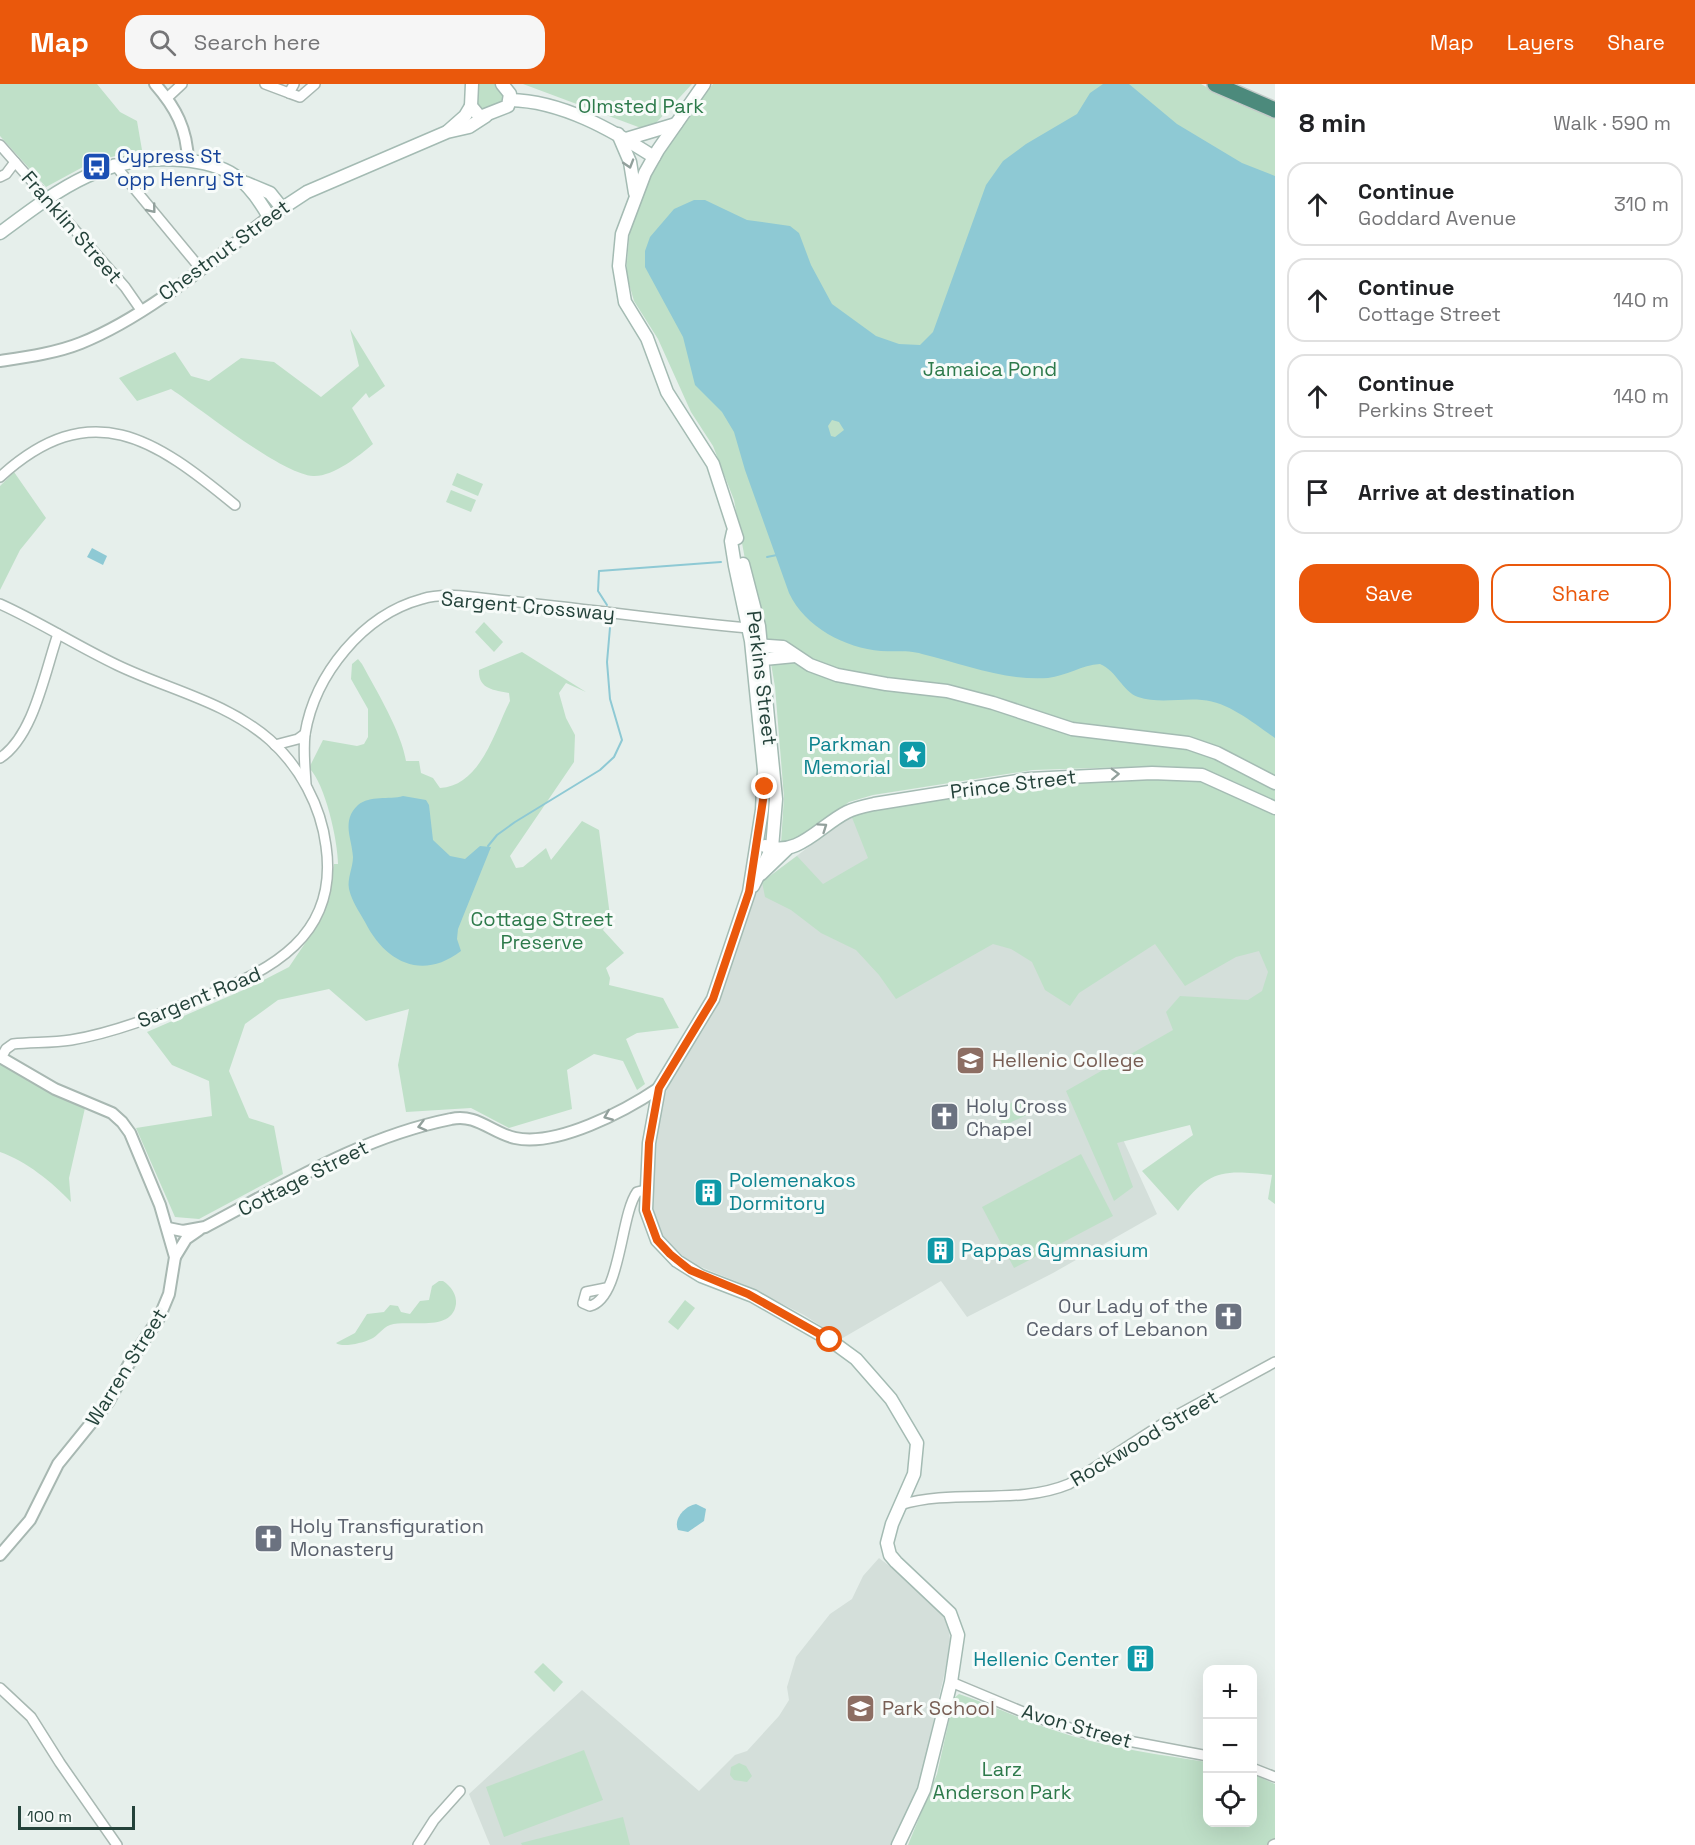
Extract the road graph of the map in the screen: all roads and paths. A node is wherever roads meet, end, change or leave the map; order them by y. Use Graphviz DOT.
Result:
graph roads {
  1 [pos="155,84"];
  2 [pos="182,84"];
  3 [pos="265,84"];
  4 [pos="294,84"];
  5 [pos="315,84"];
  6 [pos="502,84"];
  7 [pos="704,84"];
  8 [pos="1215,84"];
  9 [pos="470,86"];
  10 [pos="289,93"];
  11 [pos="167,98"];
  12 [pos="510,100"];
  13 [pos="471,106"];
  14 [pos="1275,110"];
  15 [pos="486,116"];
  16 [pos="676,124"];
  17 [pos="447,132"];
  18 [pos="622,136"];
  19 [pos="0,146"];
  20 [pos="654,157"];
  21 [pos="188,161"];
  22 [pos="15,162"];
  23 [pos="114,164"];
  24 [pos="0,177"];
  25 [pos="245,183"];
  26 [pos="270,193"];
  27 [pos="305,193"];
  28 [pos="636,195"];
  29 [pos="46,198"];
  30 [pos="282,208"];
  31 [pos="269,218"];
  32 [pos="0,233"];
  33 [pos="200,268"];
  34 [pos="141,310"];
  35 [pos="0,361"];
  36 [pos="0,477"];
  37 [pos="234,505"];
  38 [pos="733,532"];
  39 [pos="0,604"];
  40 [pos="749,628"];
  41 [pos="58,634"];
  42 [pos="756,644"];
  43 [pos="795,656"];
  44 [pos="758,659"];
  45 [pos="305,734"];
  46 [pos="275,745"];
  47 [pos="0,758"];
  48 [pos="1275,783"];
  49 [pos="306,784"];
  50 [pos="1275,808"];
  51 [pos="758,843"];
  52 [pos="772,848"];
  53 [pos="788,849"];
  54 [pos="760,874"];
  55 [pos="749,892"];
  56 [pos="730,947"];
  57 [pos="1,1057"];
  58 [pos="659,1088"];
  59 [pos="645,1190"];
  60 [pos="205,1227"];
  61 [pos="168,1228"];
  62 [pos="175,1257"];
  63 [pos="606,1288"];
  64 [pos="1275,1362"];
  65 [pos="900,1505"];
  66 [pos="0,1556"];
  67 [pos="951,1682"];
  68 [pos="0,1689"];
  69 [pos="1203,1755"];
  70 [pos="1257,1770"];
  71 [pos="1275,1777"];
  72 [pos="460,1791"];
  73 [pos="117,1845"];
  74 [pos="418,1845"];
  75 [pos="898,1845"];
  1 -- 11 [label="street"];
  2 -- 11 [label="street"];
  3 -- 10 [label="street"];
  4 -- 10 [label="street"];
  5 -- 10 [label="street"];
  6 -- 12 [label="main road"];
  7 -- 16 [label="main road, Perkins Street"];
  8 -- 14 [label="highway"];
  9 -- 13 [label="main road"];
  11 -- 21 [label="street"];
  12 -- 15 [label="main road, Chestnut Street"];
  12 -- 18 [label="main road"];
  13 -- 15 [label="main road"];
  13 -- 17 [label="main road, Chestnut Street"];
  15 -- 17 [label="main road, Chestnut Street"];
  16 -- 18 [label="main road"];
  16 -- 20 [label="main road, Perkins Street"];
  17 -- 27 [label="main road, Chestnut Street"];
  18 -- 20 [label="main road"];
  18 -- 28 [label="main road, one-way"];
  19 -- 22 [label="street, Franklin Street"];
  20 -- 28 [label="main road, Perkins Street"];
  21 -- 23 [label="main road"];
  21 -- 25 [label="main road"];
  22 -- 24 [label="street"];
  22 -- 29 [label="street, Franklin Street"];
  23 -- 29 [label="main road"];
  23 -- 33 [label="street, one-way"];
  25 -- 26 [label="main road"];
  25 -- 31 [label="main road"];
  26 -- 27 [label="main road"];
  26 -- 30 [label="main road"];
  27 -- 30 [label="main road, Chestnut Street"];
  28 -- 38 [label="main road, Perkins Street"];
  29 -- 32 [label="main road"];
  29 -- 34 [label="street, Franklin Street"];
  30 -- 31 [label="main road, Chestnut Street"];
  31 -- 33 [label="street, Chestnut Street"];
  33 -- 34 [label="street, Chestnut Street"];
  34 -- 35 [label="street, Chestnut Street"];
  36 -- 37 [label="street"];
  38 -- 40 [label="main road, Perkins Street"];
  38 -- 42 [label="main road, Perkins Street"];
  39 -- 41 [label="street, Sargent Road"];
  40 -- 42 [label="main road, Perkins Street"];
  40 -- 45 [label="street, Sargent Crossway"];
  41 -- 46 [label="street, Sargent Road"];
  41 -- 47 [label="street"];
  42 -- 43 [label="main road"];
  42 -- 44 [label="main road, Perkins Street"];
  43 -- 44 [label="main road"];
  43 -- 48 [label="main road"];
  44 -- 51 [label="main road, Perkins Street"];
  44 -- 52 [label="main road, Perkins Street"];
  45 -- 46 [label="street"];
  45 -- 49 [label="street, Sargent Crossway"];
  46 -- 49 [label="street, Sargent Road"];
  49 -- 57 [label="street, Sargent Road"];
  53 -- 50 [label="main road, Prince Street, one-way"];
  51 -- 52 [label="main road"];
  51 -- 55 [label="main road, Perkins Street"];
  52 -- 53 [label="main road"];
  52 -- 54 [label="main road, Perkins Street"];
  53 -- 54 [label="main road, Prince Street"];
  54 -- 55 [label="main road, Perkins Street"];
  55 -- 56 [label="main road, Perkins Street"];
  56 -- 58 [label="main road, Cottage Street"];
  57 -- 61 [label="street, Warren Street"];
  58 -- 59 [label="main road"];
  58 -- 60 [label="street, Cottage Street, one-way"];
  59 -- 63 [label="street"];
  59 -- 65 [label="main road"];
  60 -- 61 [label="street, Cottage Street"];
  60 -- 62 [label="street, Cottage Street"];
  61 -- 62 [label="street, Warren Street"];
  62 -- 66 [label="street, Warren Street"];
  64 -- 65 [label="street, Rockwood Street"];
  65 -- 67 [label="main road"];
  67 -- 69 [label="street, Avon Street"];
  67 -- 75 [label="main road"];
  68 -- 73 [label="street"];
  70 -- 71 [label="street"];
  72 -- 74 [label="street"];
}
